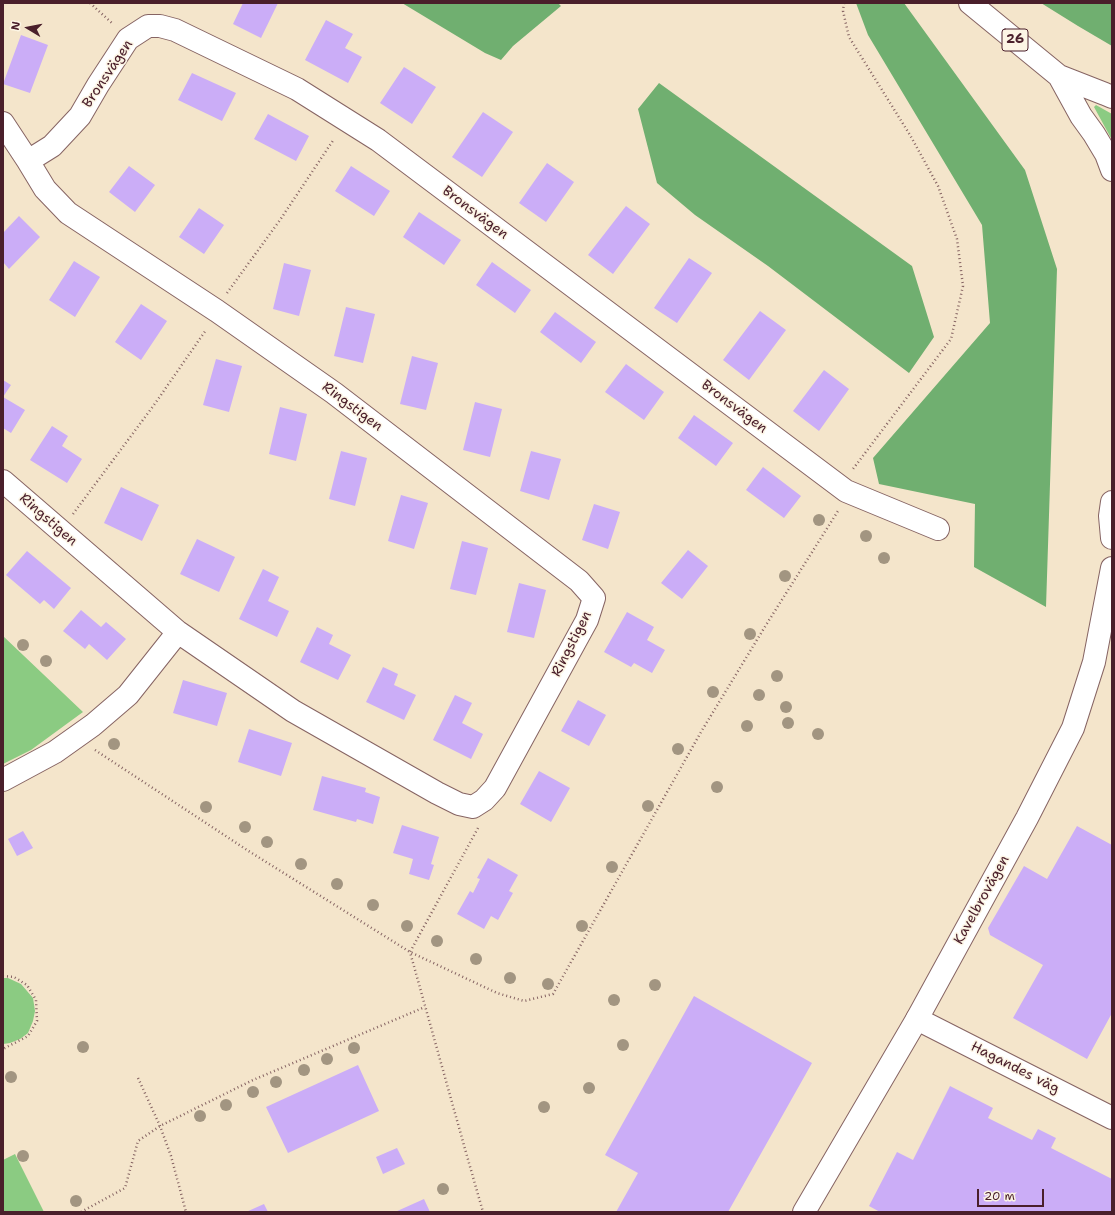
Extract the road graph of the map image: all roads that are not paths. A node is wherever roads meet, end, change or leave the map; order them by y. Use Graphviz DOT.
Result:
graph roads {
  1 [pos="970,3"];
  2 [pos="1059,76"];
  3 [pos="1112,97"];
  4 [pos="3,123"];
  5 [pos="28,161"];
  6 [pos="1112,170"];
  7 [pos="3,481"];
  8 [pos="1112,502"];
  9 [pos="938,529"];
  10 [pos="1112,538"];
  11 [pos="1112,568"];
  12 [pos="178,632"];
  13 [pos="3,780"];
  14 [pos="917,1018"];
  15 [pos="1112,1118"];
  16 [pos="804,1212"];
  1 -- 2 [label="main road, 26"];
  2 -- 3 [label="main road, 26"];
  2 -- 6 [label="main road, 26"];
  4 -- 5 [label="main road, Ringstigen"];
  5 -- 9 [label="main road, Bronsvägen"];
  5 -- 12 [label="main road, Ringstigen"];
  7 -- 12 [label="main road, Ringstigen"];
  8 -- 10 [label="main road"];
  11 -- 14 [label="main road, Kavelbrovägen"];
  12 -- 13 [label="main road"];
  14 -- 15 [label="main road, Hagandes väg"];
  14 -- 16 [label="main road, Kavelbrovägen"];
}
